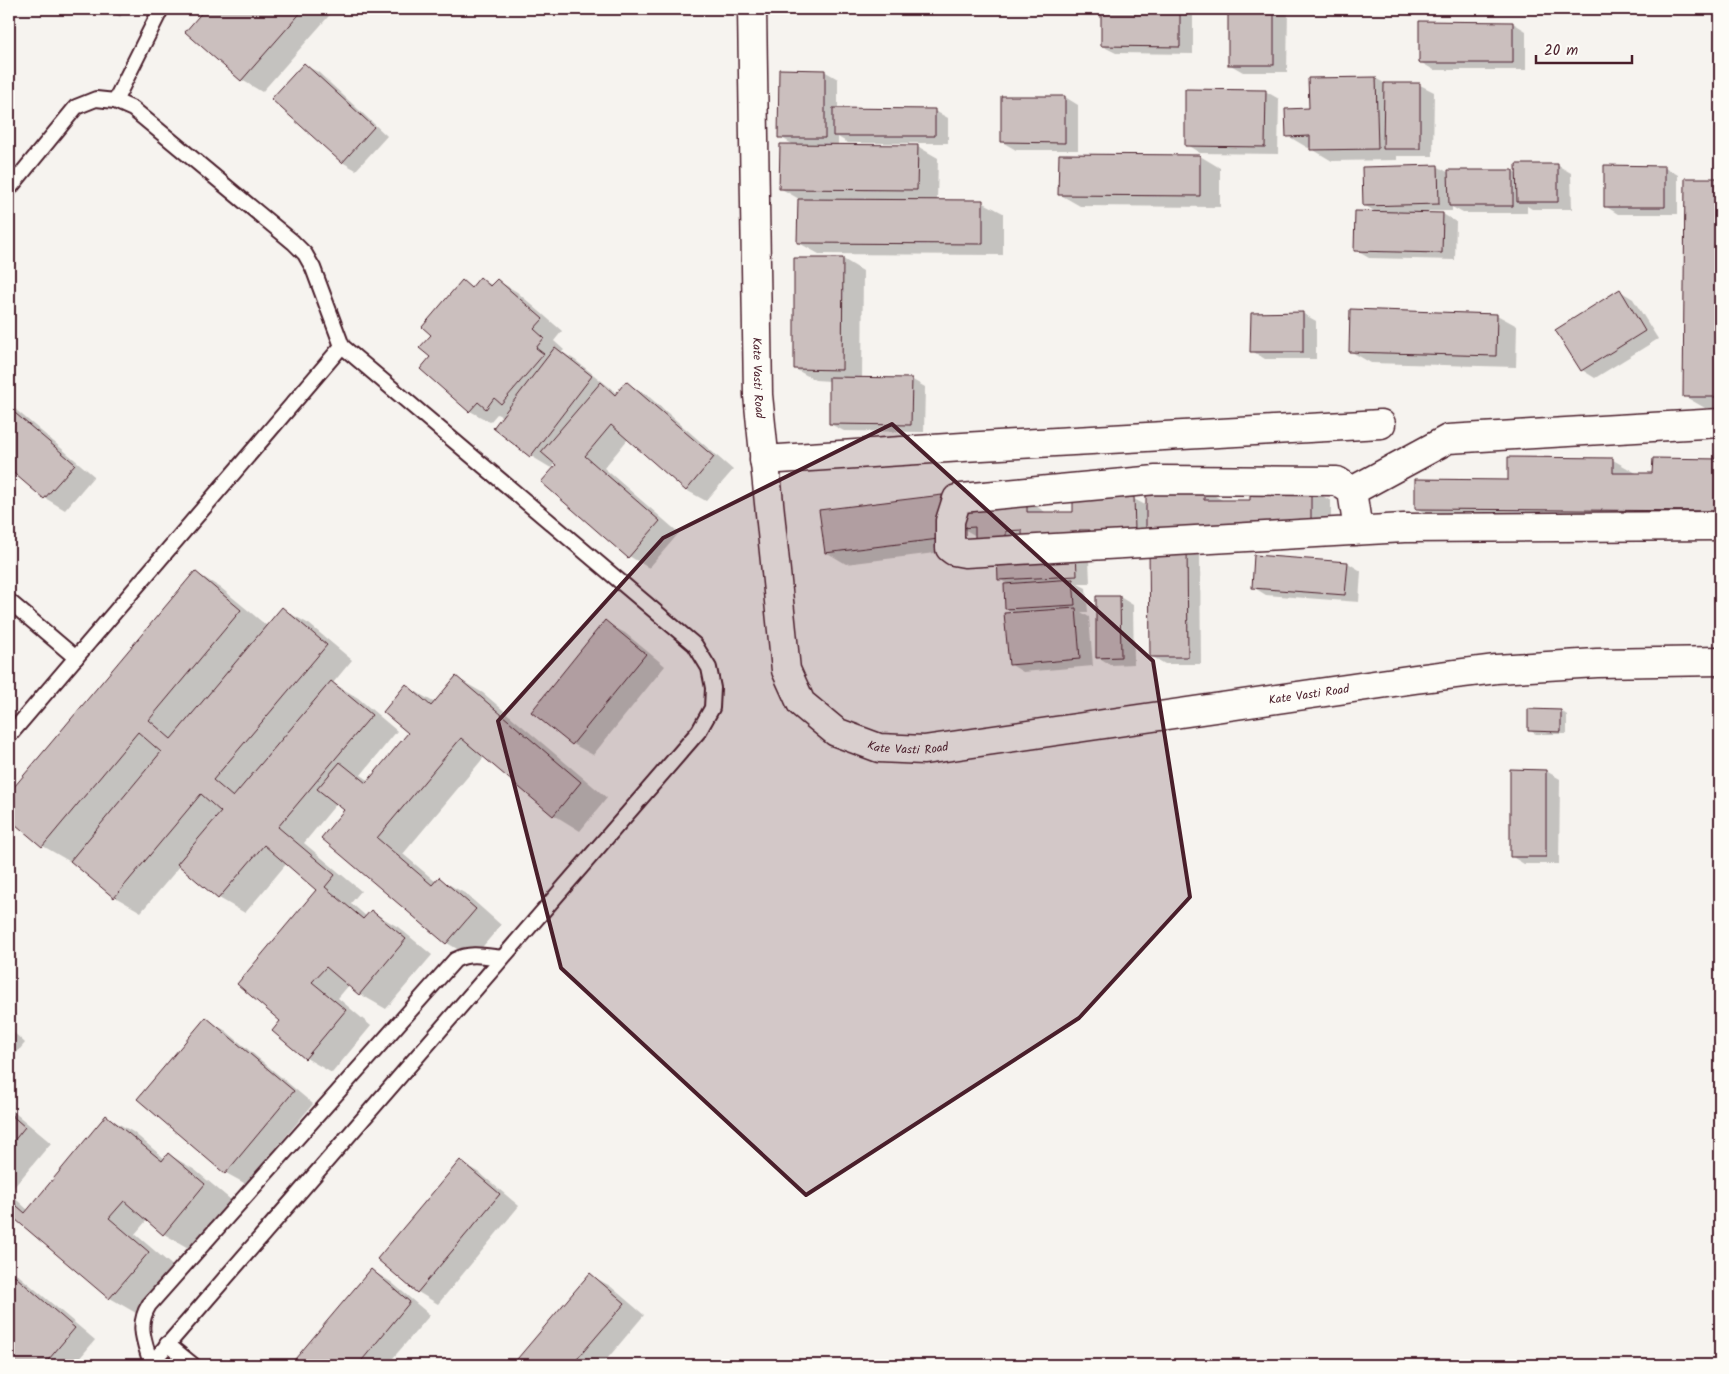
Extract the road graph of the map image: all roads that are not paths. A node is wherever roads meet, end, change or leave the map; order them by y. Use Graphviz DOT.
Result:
graph roads {
  1 [pos="161,9"];
  2 [pos="752,9"];
  3 [pos="116,100"];
  4 [pos="9,189"];
  5 [pos="342,346"];
  6 [pos="1720,423"];
  7 [pos="1381,424"];
  8 [pos="764,460"];
  9 [pos="1352,491"];
  10 [pos="1720,526"];
  11 [pos="1355,531"];
  12 [pos="9,601"];
  13 [pos="76,658"];
  14 [pos="1720,661"];
  15 [pos="9,736"];
  16 [pos="502,958"];
  17 [pos="167,1344"];
  18 [pos="150,1365"];
  19 [pos="193,1365"];
  1 -- 3 [label="lane"];
  2 -- 8 [label="street, Kate Vasti Road"];
  3 -- 4 [label="lane"];
  3 -- 5 [label="lane"];
  5 -- 13 [label="lane"];
  5 -- 16 [label="lane"];
  6 -- 9 [label="street"];
  7 -- 8 [label="street"];
  8 -- 14 [label="street, Kate Vasti Road"];
  9 -- 11 [label="street"];
  9 -- 11 [label="street"];
  10 -- 11 [label="street"];
  12 -- 13 [label="lane"];
  13 -- 15 [label="lane"];
  16 -- 17 [label="lane"];
  16 -- 18 [label="lane"];
  17 -- 18 [label="lane"];
  17 -- 19 [label="lane"];
}
